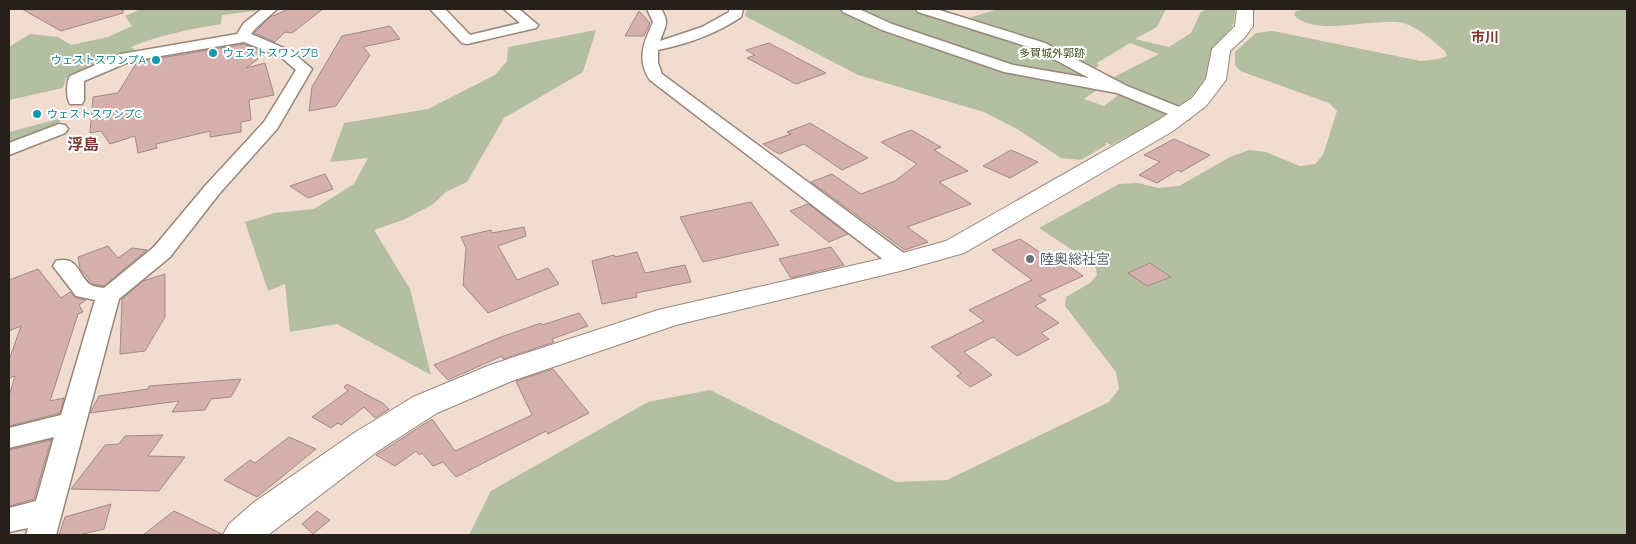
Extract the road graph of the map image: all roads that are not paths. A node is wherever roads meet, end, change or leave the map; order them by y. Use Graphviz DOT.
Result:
graph roads {
  1 [pos="270,9"];
  2 [pos="437,9"];
  3 [pos="511,9"];
  4 [pos="654,9"];
  5 [pos="736,9"];
  6 [pos="848,9"];
  7 [pos="923,9"];
  8 [pos="1245,9"];
  9 [pos="245,37"];
  10 [pos="651,47"];
  11 [pos="1121,89"];
  12 [pos="76,100"];
  13 [pos="1183,115"];
  14 [pos="59,129"];
  15 [pos="9,150"];
  16 [pos="901,262"];
  17 [pos="64,266"];
  18 [pos="108,296"];
  19 [pos="72,423"];
  20 [pos="9,438"];
  21 [pos="9,520"];
  22 [pos="45,522"];
  23 [pos="242,535"];
  1 -- 9 [label="street"];
  2 -- 3 [label="street"];
  4 -- 10 [label="street"];
  5 -- 10 [label="street"];
  6 -- 11 [label="street"];
  7 -- 11 [label="street"];
  8 -- 13 [label="street"];
  9 -- 12 [label="street"];
  9 -- 18 [label="street"];
  10 -- 16 [label="street"];
  11 -- 13 [label="street"];
  13 -- 16 [label="street"];
  14 -- 15 [label="street"];
  16 -- 23 [label="street"];
  17 -- 18 [label="street"];
  18 -- 19 [label="street"];
  19 -- 20 [label="street"];
  19 -- 22 [label="street"];
  21 -- 22 [label="street"];
}
